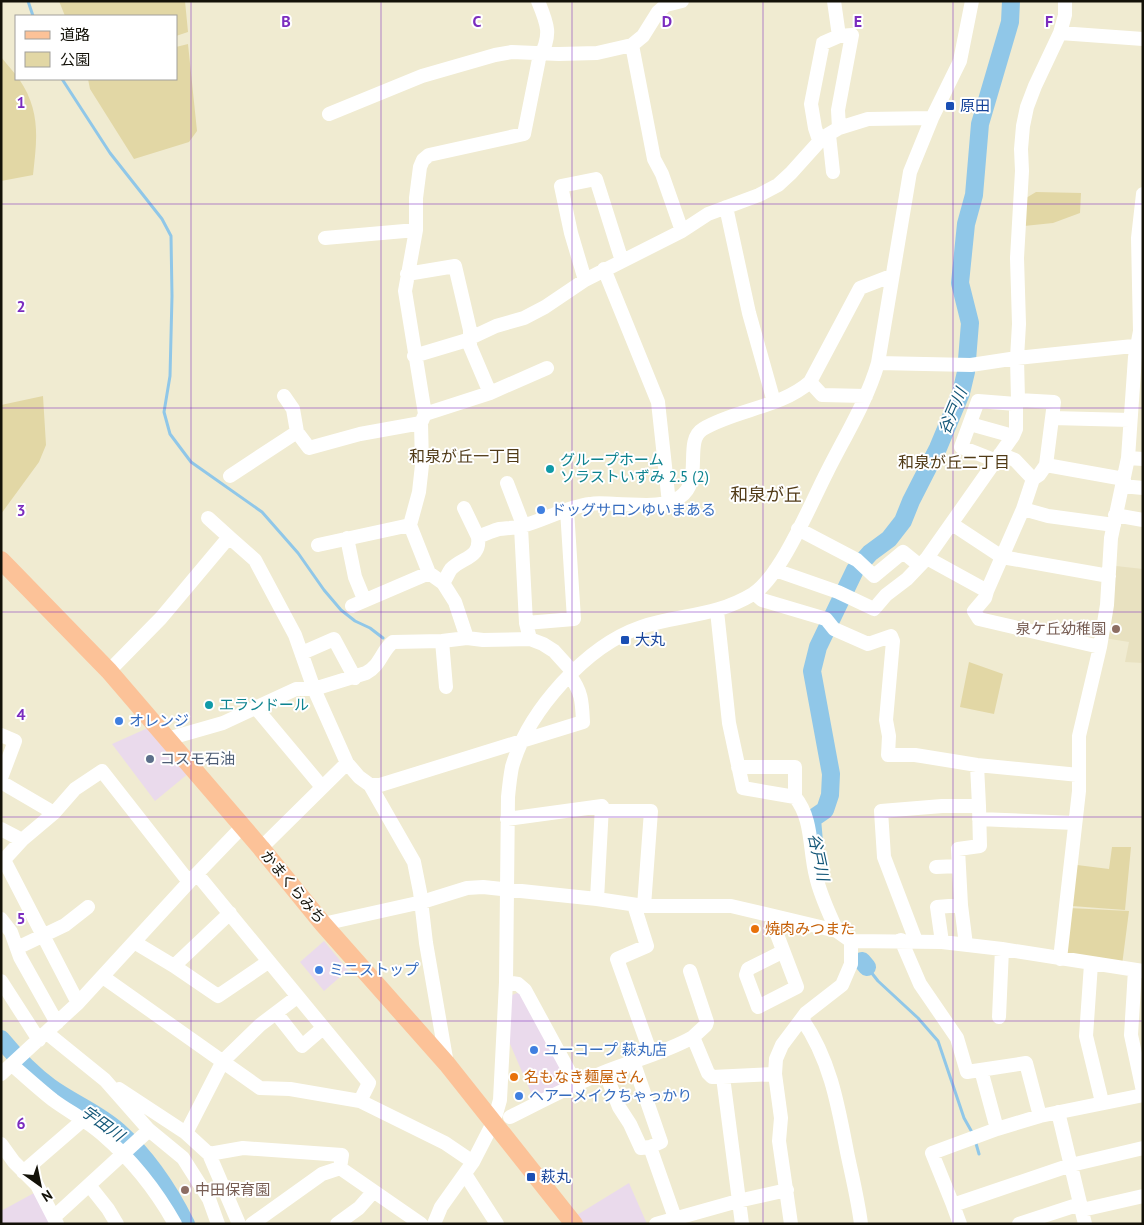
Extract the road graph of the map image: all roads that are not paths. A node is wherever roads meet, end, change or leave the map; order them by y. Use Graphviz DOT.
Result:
graph roads {
  1 [pos="538,1"];
  2 [pos="682,1"];
  3 [pos="834,1"];
  4 [pos="972,1"];
  5 [pos="1065,1"];
  6 [pos="1060,32"];
  7 [pos="839,36"];
  8 [pos="1143,39"];
  9 [pos="632,45"];
  10 [pos="543,52"];
  11 [pos="329,114"];
  12 [pos="932,118"];
  13 [pos="829,134"];
  14 [pos="833,172"];
  15 [pos="1143,195"];
  16 [pos="726,207"];
  17 [pos="416,230"];
  18 [pos="682,232"];
  19 [pos="325,238"];
  20 [pos="622,261"];
  21 [pos="604,269"];
  22 [pos="407,274"];
  23 [pos="892,276"];
  24 [pos="585,280"];
  25 [pos="469,339"];
  26 [pos="1140,345"];
  27 [pos="414,356"];
  28 [pos="1017,358"];
  29 [pos="878,363"];
  30 [pos="547,368"];
  31 [pos="810,382"];
  32 [pos="490,393"];
  33 [pos="284,396"];
  34 [pos="866,396"];
  35 [pos="774,402"];
  36 [pos="1017,402"];
  37 [pos="423,418"];
  38 [pos="1052,418"];
  39 [pos="1130,420"];
  40 [pos="970,424"];
  41 [pos="296,432"];
  42 [pos="1013,436"];
  43 [pos="997,457"];
  44 [pos="1128,458"];
  45 [pos="1143,459"];
  46 [pos="1046,464"];
  47 [pos="230,476"];
  48 [pos="1033,479"];
  49 [pos="1123,482"];
  50 [pos="507,483"];
  51 [pos="1143,488"];
  52 [pos="669,503"];
  53 [pos="464,508"];
  54 [pos="1023,509"];
  55 [pos="567,510"];
  56 [pos="208,518"];
  57 [pos="1114,520"];
  58 [pos="1143,520"];
  59 [pos="952,524"];
  60 [pos="410,525"];
  61 [pos="521,527"];
  62 [pos="798,529"];
  63 [pos="229,537"];
  64 [pos="478,537"];
  65 [pos="347,538"];
  66 [pos="318,545"];
  67 [pos="1002,557"];
  68 [pos="923,562"];
  69 [pos="5,568"];
  70 [pos="775,570"];
  71 [pos="429,573"];
  72 [pos="1109,576"];
  73 [pos="443,583"];
  74 [pos="987,591"];
  75 [pos="754,593"];
  76 [pos="717,611"];
  77 [pos="526,623"];
  78 [pos="467,638"];
  79 [pos="530,639"];
  80 [pos="442,641"];
  81 [pos="1100,646"];
  82 [pos="302,653"];
  83 [pos="109,671"];
  84 [pos="572,674"];
  85 [pos="355,678"];
  86 [pos="446,687"];
  87 [pos="314,688"];
  88 [pos="256,708"];
  89 [pos="1,735"];
  90 [pos="167,739"];
  91 [pos="522,742"];
  92 [pos="347,763"];
  93 [pos="977,765"];
  94 [pos="738,767"];
  95 [pos="1079,775"];
  96 [pos="1,778"];
  97 [pos="1,782"];
  98 [pos="370,785"];
  99 [pos="322,787"];
  100 [pos="795,797"];
  101 [pos="603,811"];
  102 [pos="54,812"];
  103 [pos="979,813"];
  104 [pos="507,820"];
  105 [pos="1075,822"];
  106 [pos="242,827"];
  107 [pos="1,829"];
  108 [pos="22,840"];
  109 [pos="261,848"];
  110 [pos="3,862"];
  111 [pos="958,866"];
  112 [pos="936,868"];
  113 [pos="193,878"];
  114 [pos="507,889"];
  115 [pos="597,899"];
  116 [pos="422,902"];
  117 [pos="961,904"];
  118 [pos="639,905"];
  119 [pos="88,907"];
  120 [pos="230,913"];
  121 [pos="770,916"];
  122 [pos="1,920"];
  123 [pos="323,924"];
  124 [pos="836,931"];
  125 [pos="43,936"];
  126 [pos="901,940"];
  127 [pos="851,941"];
  128 [pos="916,941"];
  129 [pos="134,942"];
  130 [pos="942,942"];
  131 [pos="966,945"];
  132 [pos="17,948"];
  133 [pos="1002,949"];
  134 [pos="782,952"];
  135 [pos="1060,958"];
  136 [pos="268,962"];
  137 [pos="1092,964"];
  138 [pos="174,966"];
  139 [pos="1139,970"];
  140 [pos="690,971"];
  141 [pos="103,977"];
  142 [pos="506,982"];
  143 [pos="3,986"];
  144 [pos="297,997"];
  145 [pos="78,1003"];
  146 [pos="276,1013"];
  147 [pos="999,1017"];
  148 [pos="802,1019"];
  149 [pos="323,1028"];
  150 [pos="48,1032"];
  151 [pos="693,1037"];
  152 [pos="651,1054"];
  153 [pos="223,1061"];
  154 [pos="633,1061"];
  155 [pos="12,1064"];
  156 [pos="446,1064"];
  157 [pos="981,1070"];
  158 [pos="605,1072"];
  159 [pos="1,1074"];
  160 [pos="775,1074"];
  161 [pos="723,1077"];
  162 [pos="106,1080"];
  163 [pos="576,1084"];
  164 [pos="1143,1091"];
  165 [pos="1143,1095"];
  166 [pos="360,1101"];
  167 [pos="1102,1102"];
  168 [pos="1058,1112"];
  169 [pos="1040,1116"];
  170 [pos="502,1119"];
  171 [pos="83,1120"];
  172 [pos="997,1129"];
  173 [pos="148,1130"];
  174 [pos="186,1134"];
  175 [pos="1,1144"];
  176 [pos="650,1147"];
  177 [pos="1143,1148"];
  178 [pos="123,1153"];
  179 [pos="208,1154"];
  180 [pos="473,1162"];
  181 [pos="1071,1165"];
  182 [pos="340,1168"];
  183 [pos="23,1172"];
  184 [pos="465,1174"];
  185 [pos="89,1184"];
  186 [pos="787,1190"];
  187 [pos="374,1192"];
  188 [pos="1143,1196"];
  189 [pos="738,1200"];
  190 [pos="953,1205"];
  191 [pos="1081,1206"];
  192 [pos="675,1218"];
  193 [pos="55,1220"];
  194 [pos="419,1223"];
  195 [pos="117,1224"];
  196 [pos="175,1224"];
  197 [pos="218,1224"];
  198 [pos="239,1224"];
  199 [pos="252,1224"];
  200 [pos="337,1224"];
  201 [pos="434,1224"];
  202 [pos="497,1224"];
  203 [pos="574,1224"];
  204 [pos="656,1224"];
  205 [pos="742,1224"];
  206 [pos="791,1224"];
  207 [pos="861,1224"];
  208 [pos="960,1224"];
  209 [pos="1019,1224"];
  210 [pos="1085,1224"];
  1 -- 10 [label="street"];
  2 -- 9 [label="street"];
  3 -- 7 [label="street"];
  4 -- 12 [label="street"];
  5 -- 6 [label="street"];
  6 -- 8 [label="street"];
  6 -- 28 [label="street"];
  7 -- 13 [label="street"];
  7 -- 13 [label="street"];
  9 -- 10 [label="street"];
  9 -- 18 [label="street"];
  10 -- 11 [label="street"];
  10 -- 17 [label="street"];
  12 -- 13 [label="street"];
  12 -- 23 [label="street"];
  13 -- 14 [label="street"];
  13 -- 16 [label="street"];
  15 -- 26 [label="street"];
  16 -- 18 [label="street"];
  16 -- 35 [label="street"];
  17 -- 19 [label="street"];
  17 -- 22 [label="street"];
  18 -- 20 [label="street"];
  20 -- 21 [label="street"];
  20 -- 24 [label="street"];
  21 -- 24 [label="street"];
  21 -- 52 [label="street"];
  22 -- 25 [label="street"];
  22 -- 27 [label="street"];
  23 -- 29 [label="street"];
  23 -- 31 [label="street"];
  24 -- 25 [label="street"];
  25 -- 27 [label="street"];
  25 -- 32 [label="street"];
  26 -- 28 [label="street"];
  26 -- 39 [label="street"];
  27 -- 37 [label="street"];
  28 -- 29 [label="street"];
  28 -- 36 [label="street"];
  29 -- 34 [label="street"];
  30 -- 32 [label="street"];
  31 -- 34 [label="street"];
  31 -- 35 [label="street"];
  32 -- 37 [label="street"];
  33 -- 41 [label="street"];
  34 -- 62 [label="street"];
  35 -- 52 [label="street"];
  36 -- 38 [label="street"];
  36 -- 40 [label="street"];
  36 -- 42 [label="street"];
  37 -- 41 [label="street"];
  37 -- 60 [label="street"];
  38 -- 39 [label="street"];
  38 -- 46 [label="street"];
  39 -- 44 [label="street"];
  40 -- 42 [label="street"];
  40 -- 43 [label="street"];
  41 -- 47 [label="street"];
  42 -- 43 [label="street"];
  43 -- 48 [label="street"];
  43 -- 59 [label="street"];
  44 -- 45 [label="street"];
  44 -- 49 [label="street"];
  46 -- 48 [label="street"];
  46 -- 49 [label="street"];
  48 -- 54 [label="street"];
  49 -- 51 [label="street"];
  49 -- 57 [label="street"];
  50 -- 61 [label="street"];
  52 -- 55 [label="street"];
  53 -- 64 [label="street"];
  54 -- 57 [label="street"];
  54 -- 67 [label="street"];
  55 -- 61 [label="street"];
  55 -- 77 [label="street"];
  56 -- 63 [label="street"];
  57 -- 58 [label="street"];
  57 -- 72 [label="street"];
  59 -- 67 [label="street"];
  59 -- 68 [label="street"];
  60 -- 65 [label="street"];
  60 -- 71 [label="street"];
  61 -- 64 [label="street"];
  61 -- 77 [label="street"];
  62 -- 68 [label="street"];
  62 -- 70 [label="street"];
  63 -- 82 [label="street"];
  63 -- 83 [label="street"];
  64 -- 73 [label="street"];
  65 -- 66 [label="street"];
  65 -- 71 [label="street"];
  67 -- 72 [label="street"];
  67 -- 74 [label="street"];
  68 -- 70 [label="street"];
  68 -- 74 [label="street"];
  69 -- 83 [label="main road, かまくらみち"];
  70 -- 75 [label="street"];
  71 -- 73 [label="street"];
  72 -- 81 [label="street"];
  73 -- 78 [label="street"];
  74 -- 81 [label="street"];
  75 -- 76 [label="street"];
  75 -- 93 [label="street"];
  76 -- 84 [label="street"];
  76 -- 94 [label="street"];
  77 -- 79 [label="street"];
  78 -- 79 [label="street"];
  78 -- 80 [label="street"];
  79 -- 84 [label="street"];
  80 -- 85 [label="street"];
  80 -- 86 [label="street"];
  81 -- 95 [label="street"];
  82 -- 85 [label="street"];
  82 -- 87 [label="street"];
  83 -- 90 [label="main road, かまくらみち"];
  84 -- 91 [label="street"];
  84 -- 91 [label="street"];
  85 -- 87 [label="street"];
  87 -- 88 [label="street"];
  87 -- 92 [label="street"];
  88 -- 90 [label="street"];
  88 -- 99 [label="street"];
  89 -- 96 [label="street"];
  90 -- 106 [label="main road, かまくらみち"];
  91 -- 98 [label="street"];
  91 -- 104 [label="street"];
  92 -- 98 [label="street"];
  92 -- 99 [label="street"];
  93 -- 95 [label="street"];
  93 -- 103 [label="street"];
  94 -- 100 [label="street"];
  94 -- 100 [label="street"];
  95 -- 105 [label="street"];
  97 -- 102 [label="street"];
  98 -- 116 [label="street"];
  99 -- 109 [label="street"];
  100 -- 124 [label="street"];
  101 -- 104 [label="street"];
  101 -- 115 [label="street"];
  101 -- 118 [label="street"];
  102 -- 108 [label="street"];
  102 -- 113 [label="street"];
  103 -- 105 [label="street"];
  103 -- 111 [label="street"];
  103 -- 128 [label="street"];
  104 -- 114 [label="street"];
  105 -- 135 [label="street"];
  106 -- 109 [label="main road, かまくらみち"];
  106 -- 113 [label="street"];
  107 -- 108 [label="street"];
  108 -- 110 [label="street"];
  109 -- 123 [label="main road, かまくらみち"];
  110 -- 125 [label="street"];
  111 -- 112 [label="street"];
  111 -- 117 [label="street"];
  113 -- 120 [label="street"];
  113 -- 129 [label="street"];
  114 -- 115 [label="street"];
  114 -- 116 [label="street"];
  114 -- 142 [label="street"];
  115 -- 118 [label="street"];
  116 -- 123 [label="street"];
  116 -- 156 [label="street"];
  117 -- 130 [label="street"];
  117 -- 131 [label="street"];
  118 -- 121 [label="street"];
  118 -- 152 [label="street"];
  119 -- 125 [label="street"];
  120 -- 136 [label="street"];
  120 -- 138 [label="street"];
  121 -- 124 [label="street"];
  121 -- 134 [label="street"];
  122 -- 132 [label="street"];
  123 -- 156 [label="main road, かまくらみち"];
  124 -- 127 [label="street"];
  125 -- 132 [label="street"];
  125 -- 145 [label="street"];
  126 -- 127 [label="street"];
  126 -- 128 [label="street"];
  126 -- 157 [label="street"];
  127 -- 148 [label="street"];
  128 -- 130 [label="street"];
  129 -- 138 [label="street"];
  129 -- 141 [label="street"];
  130 -- 131 [label="street"];
  131 -- 133 [label="street"];
  132 -- 150 [label="street"];
  133 -- 135 [label="street"];
  133 -- 147 [label="street"];
  135 -- 137 [label="street"];
  136 -- 138 [label="street"];
  136 -- 144 [label="street"];
  137 -- 139 [label="street"];
  137 -- 167 [label="street"];
  139 -- 164 [label="street"];
  140 -- 151 [label="street"];
  141 -- 145 [label="street"];
  141 -- 153 [label="street"];
  142 -- 163 [label="street"];
  142 -- 170 [label="street"];
  143 -- 150 [label="street"];
  144 -- 146 [label="street"];
  144 -- 149 [label="street"];
  145 -- 150 [label="street"];
  146 -- 149 [label="street"];
  146 -- 153 [label="street"];
  148 -- 160 [label="street"];
  148 -- 207 [label="street"];
  149 -- 166 [label="street"];
  150 -- 155 [label="street"];
  150 -- 162 [label="street"];
  151 -- 152 [label="street"];
  151 -- 161 [label="street"];
  152 -- 154 [label="street"];
  153 -- 166 [label="street"];
  153 -- 174 [label="street"];
  154 -- 158 [label="street"];
  154 -- 176 [label="street"];
  155 -- 159 [label="street"];
  155 -- 171 [label="street"];
  156 -- 170 [label="main road, かまくらみち"];
  157 -- 169 [label="street"];
  157 -- 172 [label="street"];
  158 -- 163 [label="street"];
  158 -- 176 [label="street"];
  160 -- 161 [label="street"];
  160 -- 186 [label="street"];
  161 -- 189 [label="street"];
  162 -- 173 [label="street"];
  162 -- 174 [label="street"];
  163 -- 170 [label="street"];
  165 -- 167 [label="street"];
  166 -- 180 [label="street"];
  167 -- 168 [label="street"];
  168 -- 169 [label="street"];
  168 -- 181 [label="street"];
  169 -- 172 [label="street"];
  170 -- 180 [label="street"];
  170 -- 203 [label="main road, かまくらみち"];
  171 -- 178 [label="street"];
  171 -- 183 [label="street"];
  172 -- 190 [label="street"];
  173 -- 178 [label="street"];
  173 -- 197 [label="street"];
  174 -- 179 [label="street"];
  175 -- 183 [label="street"];
  176 -- 192 [label="street"];
  177 -- 181 [label="street"];
  178 -- 185 [label="street"];
  178 -- 196 [label="street"];
  179 -- 182 [label="street"];
  179 -- 198 [label="street"];
  180 -- 184 [label="street"];
  181 -- 190 [label="street"];
  181 -- 191 [label="street"];
  182 -- 187 [label="street"];
  182 -- 199 [label="street"];
  183 -- 193 [label="street"];
  184 -- 201 [label="street"];
  184 -- 202 [label="street"];
  185 -- 193 [label="street"];
  185 -- 195 [label="street"];
  186 -- 189 [label="street"];
  186 -- 206 [label="street"];
  187 -- 194 [label="street"];
  187 -- 200 [label="street"];
  188 -- 191 [label="street"];
  189 -- 192 [label="street"];
  189 -- 205 [label="street"];
  190 -- 208 [label="street"];
  191 -- 209 [label="street"];
  191 -- 210 [label="street"];
  192 -- 204 [label="street"];
}
